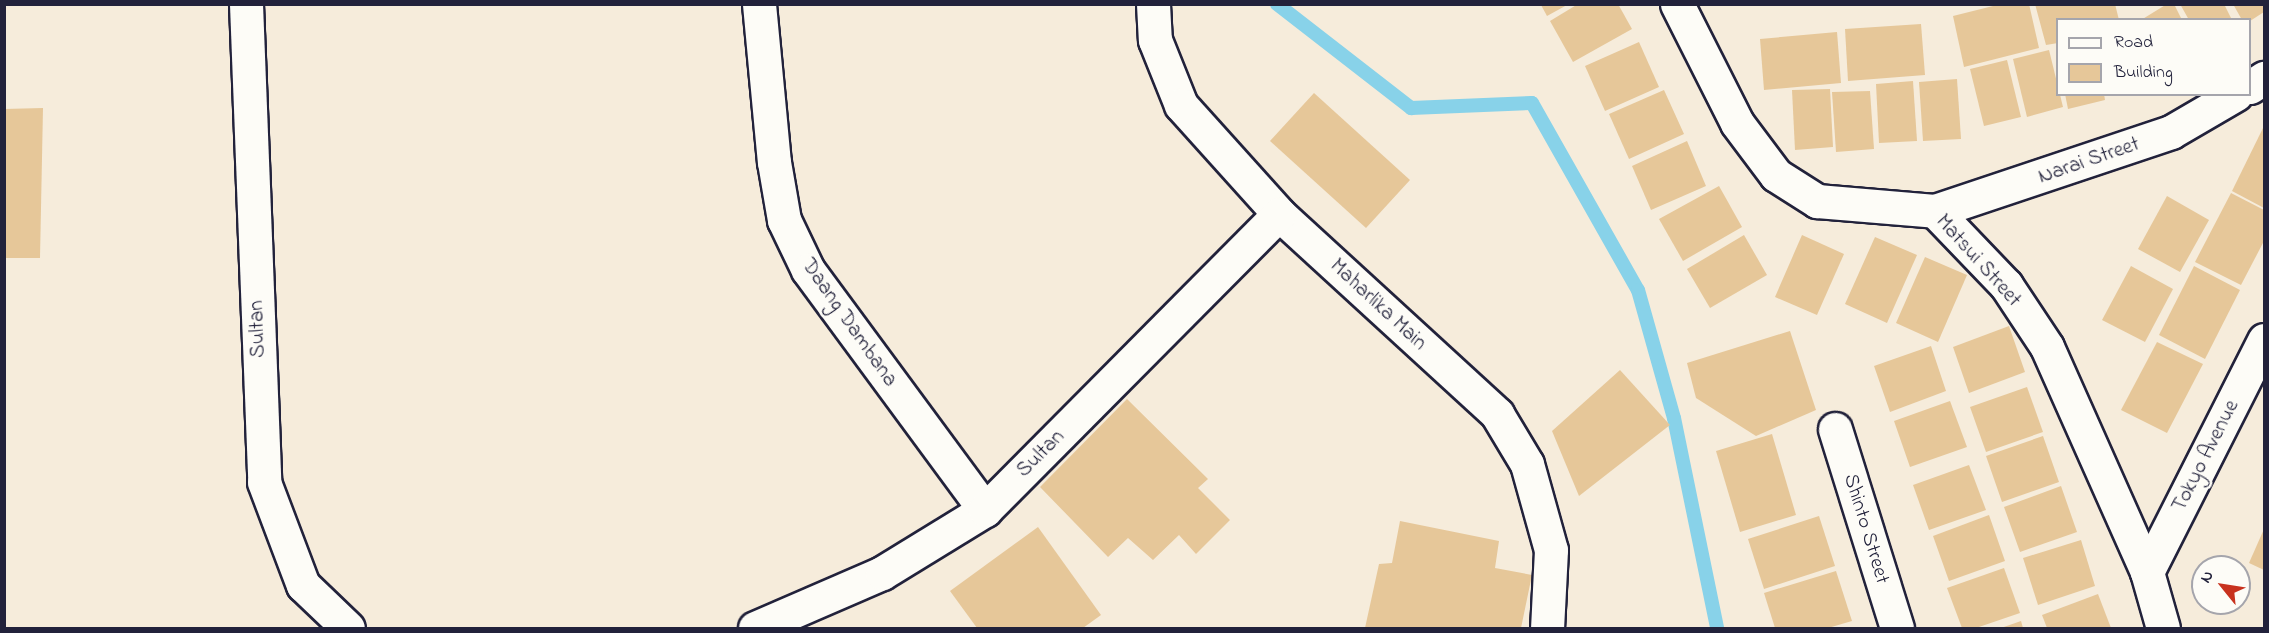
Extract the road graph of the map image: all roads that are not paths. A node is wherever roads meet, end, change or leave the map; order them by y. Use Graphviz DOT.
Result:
graph roads {
  1 [pos="246,4"];
  2 [pos="759,4"];
  3 [pos="1153,4"];
  4 [pos="1677,4"];
  5 [pos="2265,78"];
  6 [pos="2251,86"];
  7 [pos="2233,96"];
  8 [pos="1935,211"];
  9 [pos="1279,214"];
  10 [pos="2265,340"];
  11 [pos="1834,429"];
  12 [pos="985,510"];
  13 [pos="2147,572"];
  14 [pos="348,628"];
  15 [pos="755,628"];
  16 [pos="1547,628"];
  17 [pos="1897,628"];
  18 [pos="2163,628"];
  1 -- 14 [label="street, Sultan"];
  2 -- 12 [label="street, Daang Dambana"];
  3 -- 9 [label="street, Maharlika Main"];
  4 -- 8 [label="street, Matsui Street"];
  5 -- 6 [label="street"];
  7 -- 8 [label="street, Narai Street"];
  8 -- 13 [label="street, Matsui Street"];
  9 -- 12 [label="street, Sultan"];
  9 -- 16 [label="street, Maharlika Main"];
  10 -- 13 [label="street, Tokyo Avenue"];
  11 -- 17 [label="street, Shinto Street"];
  12 -- 15 [label="street, Sultan"];
  13 -- 18 [label="street, Matsui Street"];
}
